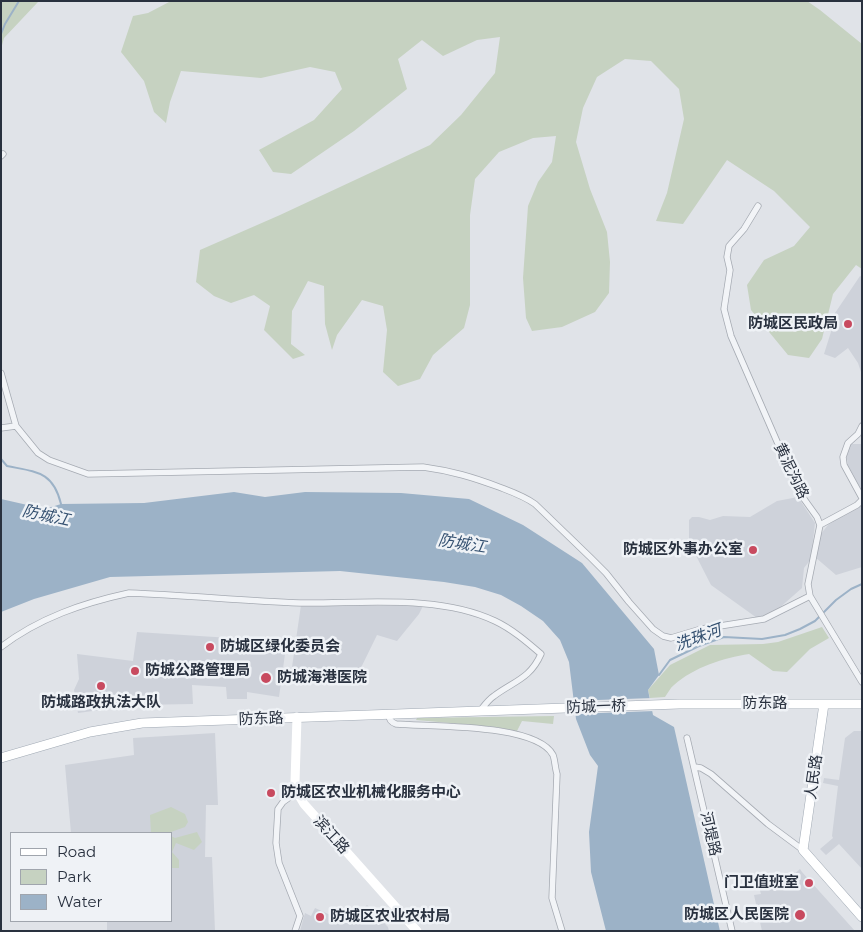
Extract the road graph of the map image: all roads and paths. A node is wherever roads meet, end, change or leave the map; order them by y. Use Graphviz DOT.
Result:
graph roads {
  1 [pos="758,206"];
  2 [pos="1,373"];
  3 [pos="16,426"];
  4 [pos="862,426"];
  5 [pos="1,428"];
  6 [pos="862,499"];
  7 [pos="820,525"];
  8 [pos="810,596"];
  9 [pos="1,647"];
  10 [pos="862,682"];
  11 [pos="668,704"];
  12 [pos="824,704"];
  13 [pos="862,704"];
  14 [pos="524,710"];
  15 [pos="480,711"];
  16 [pos="389,714"];
  17 [pos="297,717"];
  18 [pos="687,738"];
  19 [pos="1,758"];
  20 [pos="695,767"];
  21 [pos="297,792"];
  22 [pos="803,850"];
  23 [pos="862,917"];
  24 [pos="295,931"];
  25 [pos="418,931"];
  26 [pos="562,931"];
  27 [pos="732,931"];
  1 -- 7 [label="street, 黄泥沟路"];
  2 -- 3 [label="street"];
  3 -- 5 [label="street"];
  3 -- 8 [label="street"];
  4 -- 6 [label="street"];
  6 -- 7 [label="street"];
  7 -- 8 [label="street"];
  8 -- 10 [label="street"];
  9 -- 15 [label="street"];
  11 -- 12 [label="main road, 防东路"];
  11 -- 14 [label="main road, 防城一桥"];
  12 -- 13 [label="main road, 防东路"];
  12 -- 22 [label="main road, 人民路"];
  14 -- 15 [label="main road, 防东路"];
  15 -- 16 [label="main road, 防东路"];
  16 -- 17 [label="main road, 防东路"];
  16 -- 26 [label="street"];
  17 -- 19 [label="main road, 防东路"];
  17 -- 21 [label="main road, 滨江路"];
  18 -- 20 [label="street, 河堤路"];
  20 -- 22 [label="street"];
  20 -- 27 [label="street, 河堤路"];
  21 -- 24 [label="street"];
  21 -- 25 [label="main road, 滨江路"];
  22 -- 23 [label="main road"];
}
